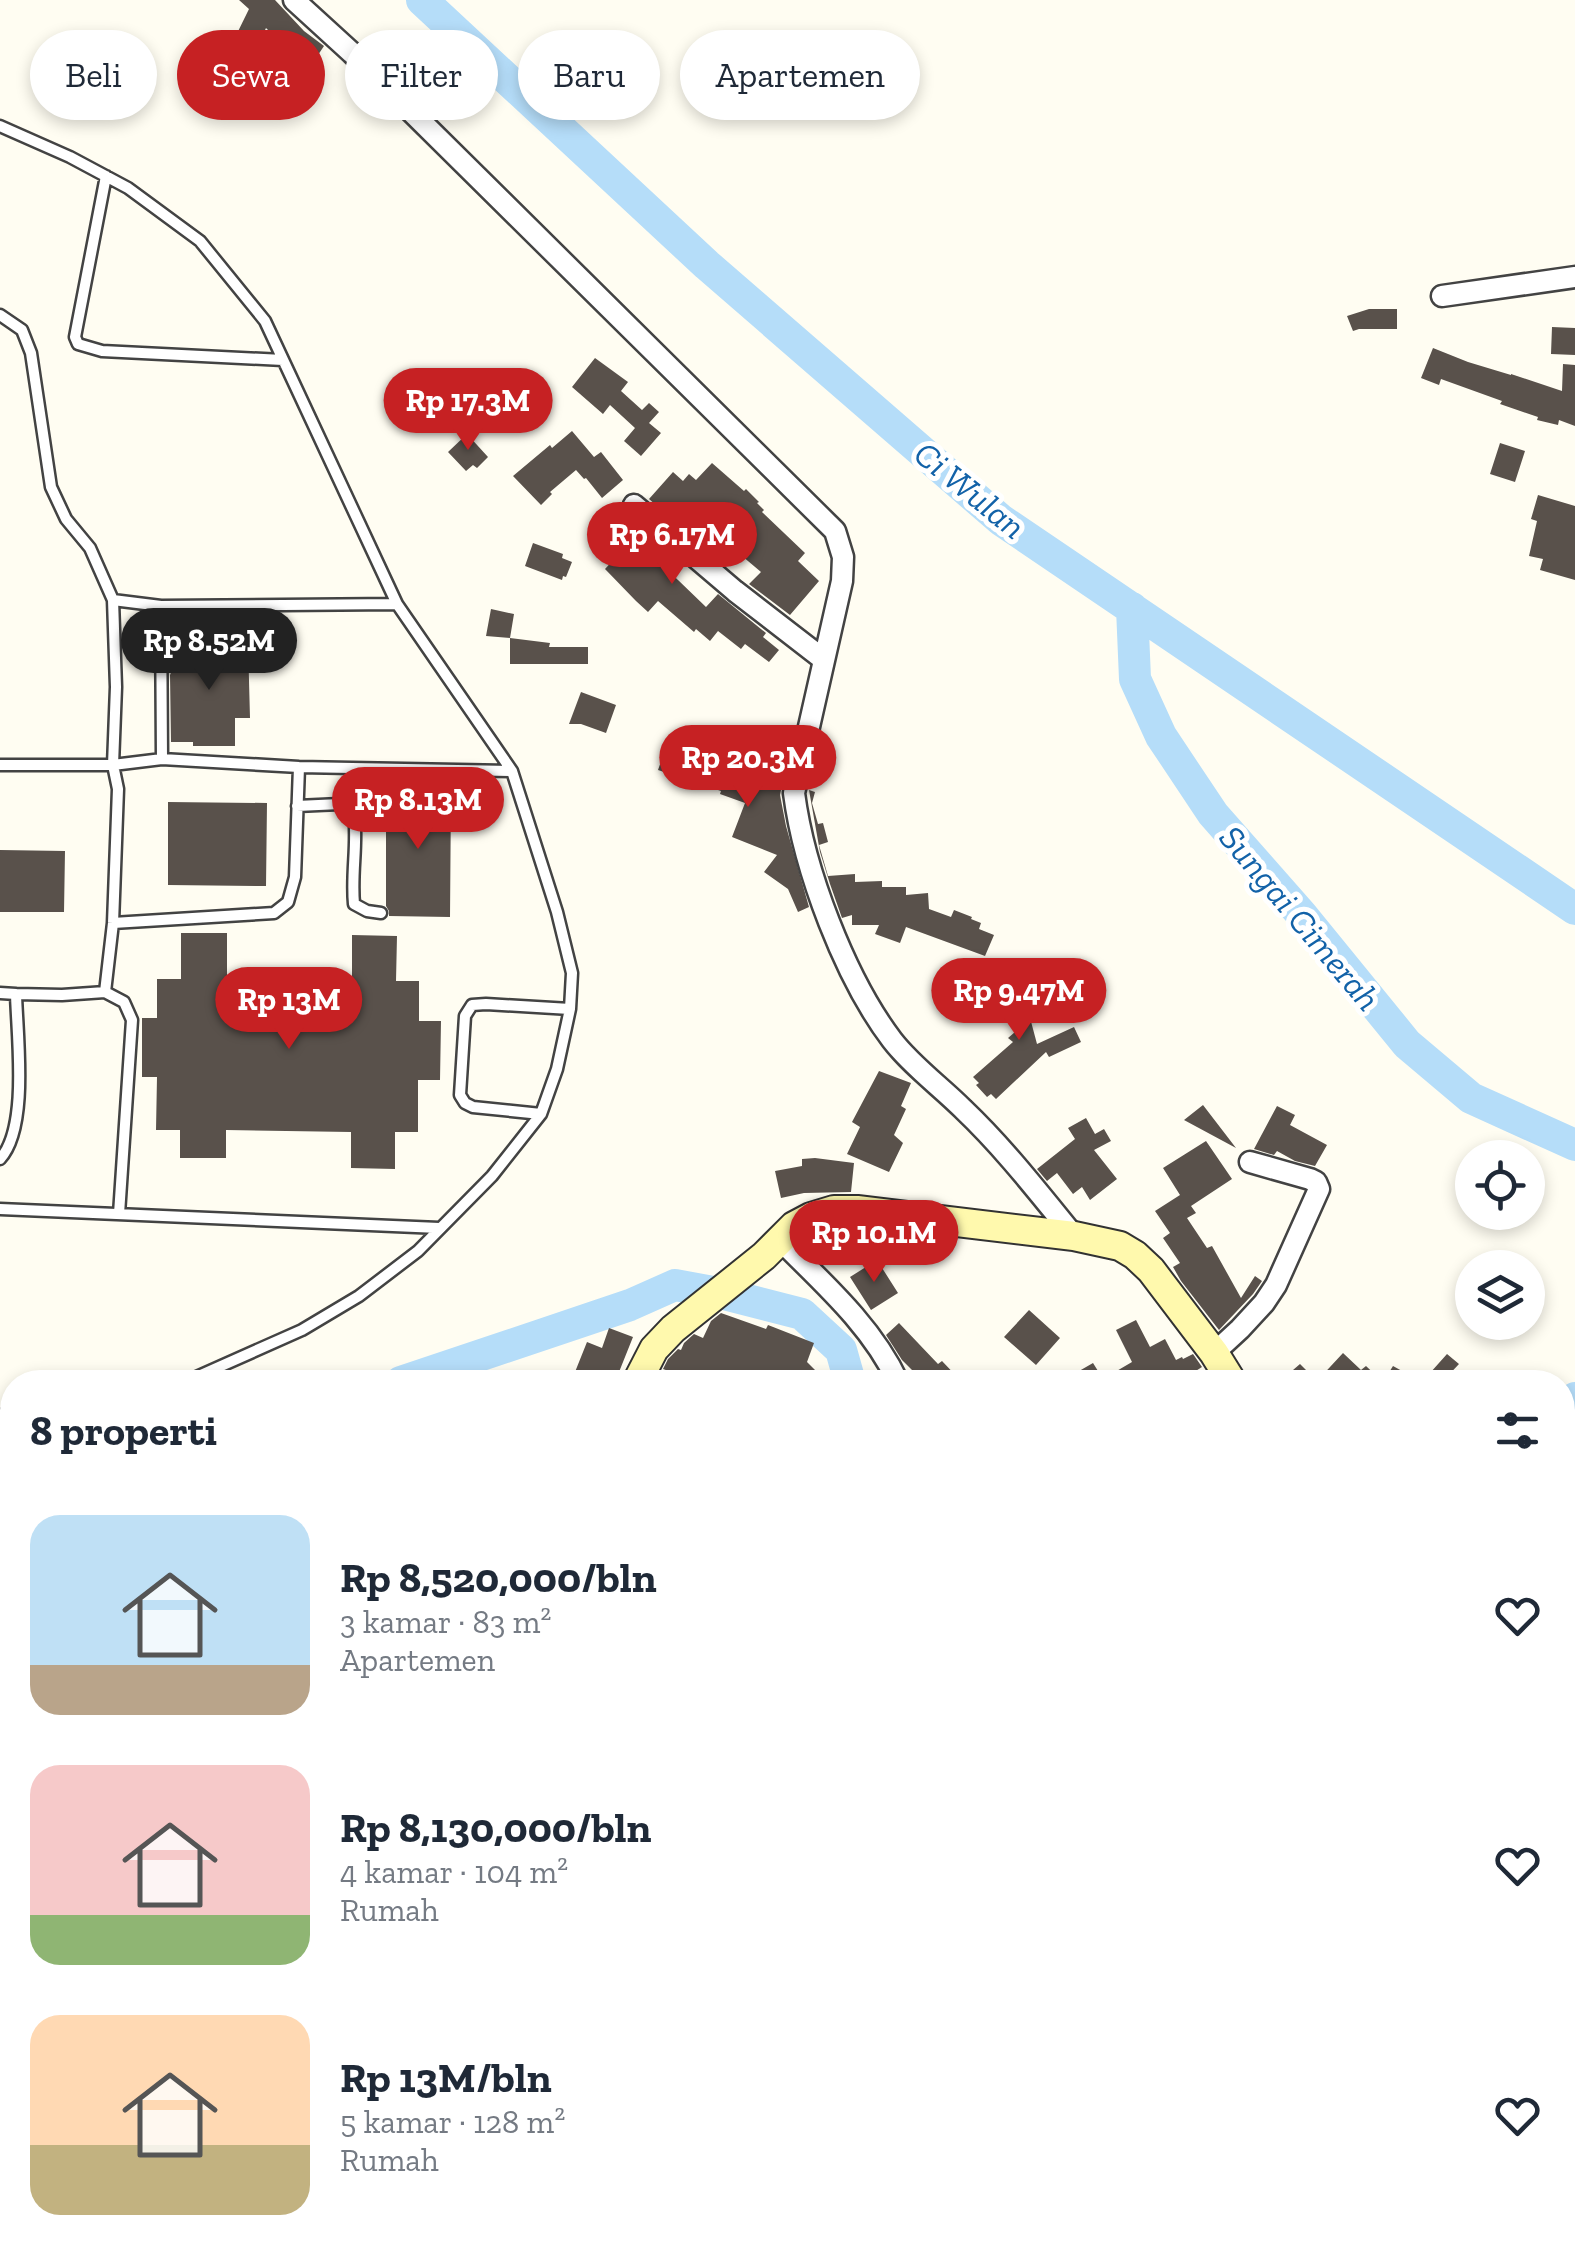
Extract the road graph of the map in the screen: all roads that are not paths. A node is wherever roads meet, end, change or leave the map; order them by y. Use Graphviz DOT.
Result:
graph roads {
  1 [pos="294,0"];
  2 [pos="0,126"];
  3 [pos="106,176"];
  4 [pos="1575,277"];
  5 [pos="1442,296"];
  6 [pos="0,315"];
  7 [pos="283,360"];
  8 [pos="634,505"];
  9 [pos="113,600"];
  10 [pos="397,604"];
  11 [pos="161,606"];
  12 [pos="823,659"];
  13 [pos="162,759"];
  14 [pos="0,765"];
  15 [pos="113,765"];
  16 [pos="299,767"];
  17 [pos="512,771"];
  18 [pos="298,806"];
  19 [pos="381,913"];
  20 [pos="113,923"];
  21 [pos="105,992"];
  22 [pos="0,994"];
  23 [pos="16,994"];
  24 [pos="570,1008"];
  25 [pos="540,1114"];
  26 [pos="0,1159"];
  27 [pos="1250,1162"];
  28 [pos="0,1209"];
  29 [pos="118,1214"];
  30 [pos="439,1228"];
  31 [pos="1074,1236"];
  32 [pos="772,1248"];
  33 [pos="1214,1353"];
  34 [pos="212,1370"];
  35 [pos="643,1370"];
  36 [pos="891,1370"];
  37 [pos="1225,1370"];
  1 -- 12 [label="street"];
  2 -- 3 [label="lane"];
  3 -- 7 [label="lane"];
  3 -- 7 [label="lane"];
  4 -- 5 [label="street"];
  6 -- 9 [label="lane"];
  7 -- 10 [label="lane"];
  8 -- 12 [label="street"];
  9 -- 11 [label="lane"];
  9 -- 15 [label="lane"];
  10 -- 11 [label="lane"];
  10 -- 17 [label="lane"];
  11 -- 13 [label="lane"];
  12 -- 31 [label="street"];
  13 -- 15 [label="lane"];
  13 -- 16 [label="lane"];
  14 -- 15 [label="lane"];
  15 -- 20 [label="lane"];
  16 -- 17 [label="lane"];
  16 -- 18 [label="lane"];
  17 -- 24 [label="lane"];
  18 -- 19 [label="lane"];
  18 -- 20 [label="lane"];
  20 -- 21 [label="lane"];
  21 -- 23 [label="lane"];
  21 -- 29 [label="lane"];
  22 -- 23 [label="lane"];
  23 -- 26 [label="lane"];
  24 -- 25 [label="lane"];
  24 -- 25 [label="lane"];
  25 -- 30 [label="lane"];
  27 -- 33 [label="street"];
  28 -- 29 [label="lane"];
  29 -- 30 [label="lane"];
  30 -- 34 [label="lane"];
  31 -- 32 [label="main road"];
  31 -- 33 [label="main road"];
  32 -- 35 [label="main road"];
  32 -- 36 [label="street"];
  33 -- 37 [label="main road"];
}
